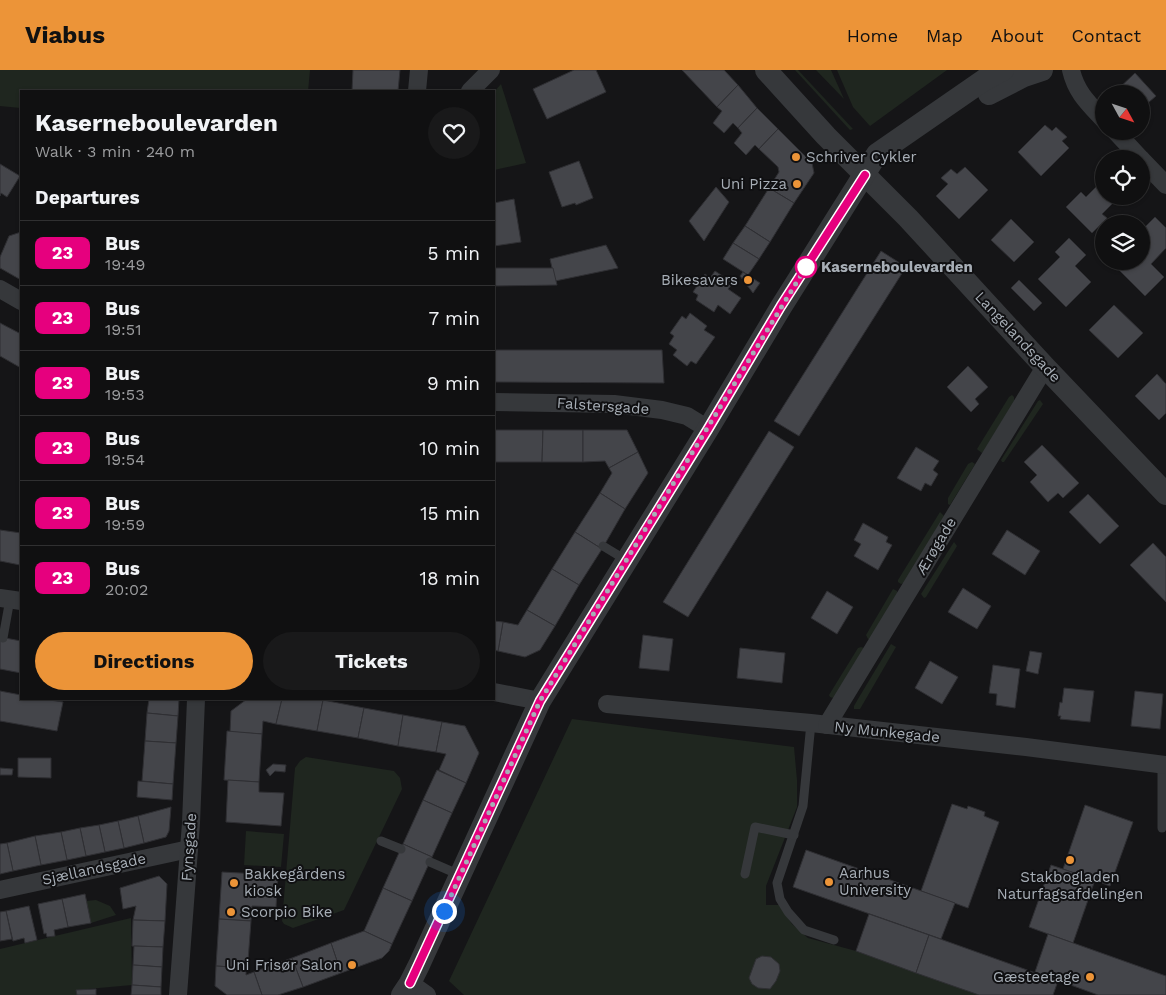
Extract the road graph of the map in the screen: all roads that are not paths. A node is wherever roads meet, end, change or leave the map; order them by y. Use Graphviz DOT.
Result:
graph roads {
  1 [pos="419,70"];
  2 [pos="490,70"];
  3 [pos="766,70"];
  4 [pos="1003,70"];
  5 [pos="1042,70"];
  6 [pos="1071,70"];
  7 [pos="417,90"];
  8 [pos="471,90"];
  9 [pos="1095,110"];
  10 [pos="1123,140"];
  11 [pos="1133,150"];
  12 [pos="1150,168"];
  13 [pos="865,175"];
  14 [pos="1166,185"];
  15 [pos="0,289"];
  16 [pos="20,300"];
  17 [pos="1045,367"];
  18 [pos="495,402"];
  19 [pos="708,429"];
  20 [pos="1166,494"];
  21 [pos="603,546"];
  22 [pos="627,560"];
  23 [pos="11,599"];
  24 [pos="3,638"];
  25 [pos="495,692"];
  26 [pos="196,700"];
  27 [pos="540,701"];
  28 [pos="607,704"];
  29 [pos="819,724"];
  30 [pos="1164,765"];
  31 [pos="1162,828"];
  32 [pos="794,835"];
  33 [pos="381,841"];
  34 [pos="189,849"];
  35 [pos="401,849"];
  36 [pos="430,862"];
  37 [pos="745,874"];
  38 [pos="460,875"];
  39 [pos="0,890"];
  40 [pos="834,940"];
  41 [pos="413,991"];
  42 [pos="178,995"];
  1 -- 7 [label="street"];
  2 -- 8 [label="street"];
  3 -- 13 [label="street, Langelandsgade"];
  4 -- 13 [label="street"];
  5 -- 13 [label="street"];
  6 -- 9 [label="street"];
  10 -- 11 [label="street"];
  12 -- 14 [label="street"];
  13 -- 17 [label="street, Langelandsgade"];
  13 -- 19 [label="street"];
  15 -- 16 [label="street"];
  17 -- 20 [label="street, Langelandsgade"];
  17 -- 29 [label="street, Ærøgade"];
  18 -- 19 [label="street, Falstersgade"];
  19 -- 22 [label="street"];
  21 -- 22 [label="lane"];
  22 -- 27 [label="street"];
  23 -- 24 [label="lane"];
  25 -- 27 [label="street"];
  26 -- 34 [label="street, Fynsgade"];
  27 -- 38 [label="street"];
  28 -- 29 [label="street, Ny Munkegade"];
  29 -- 30 [label="street, Ny Munkegade"];
  29 -- 32 [label="lane"];
  30 -- 31 [label="lane"];
  32 -- 37 [label="lane"];
  32 -- 40 [label="lane"];
  33 -- 35 [label="lane"];
  34 -- 39 [label="street, Sjællandsgade"];
  34 -- 42 [label="street, Fynsgade"];
  36 -- 38 [label="lane"];
  38 -- 41 [label="street"];
}
